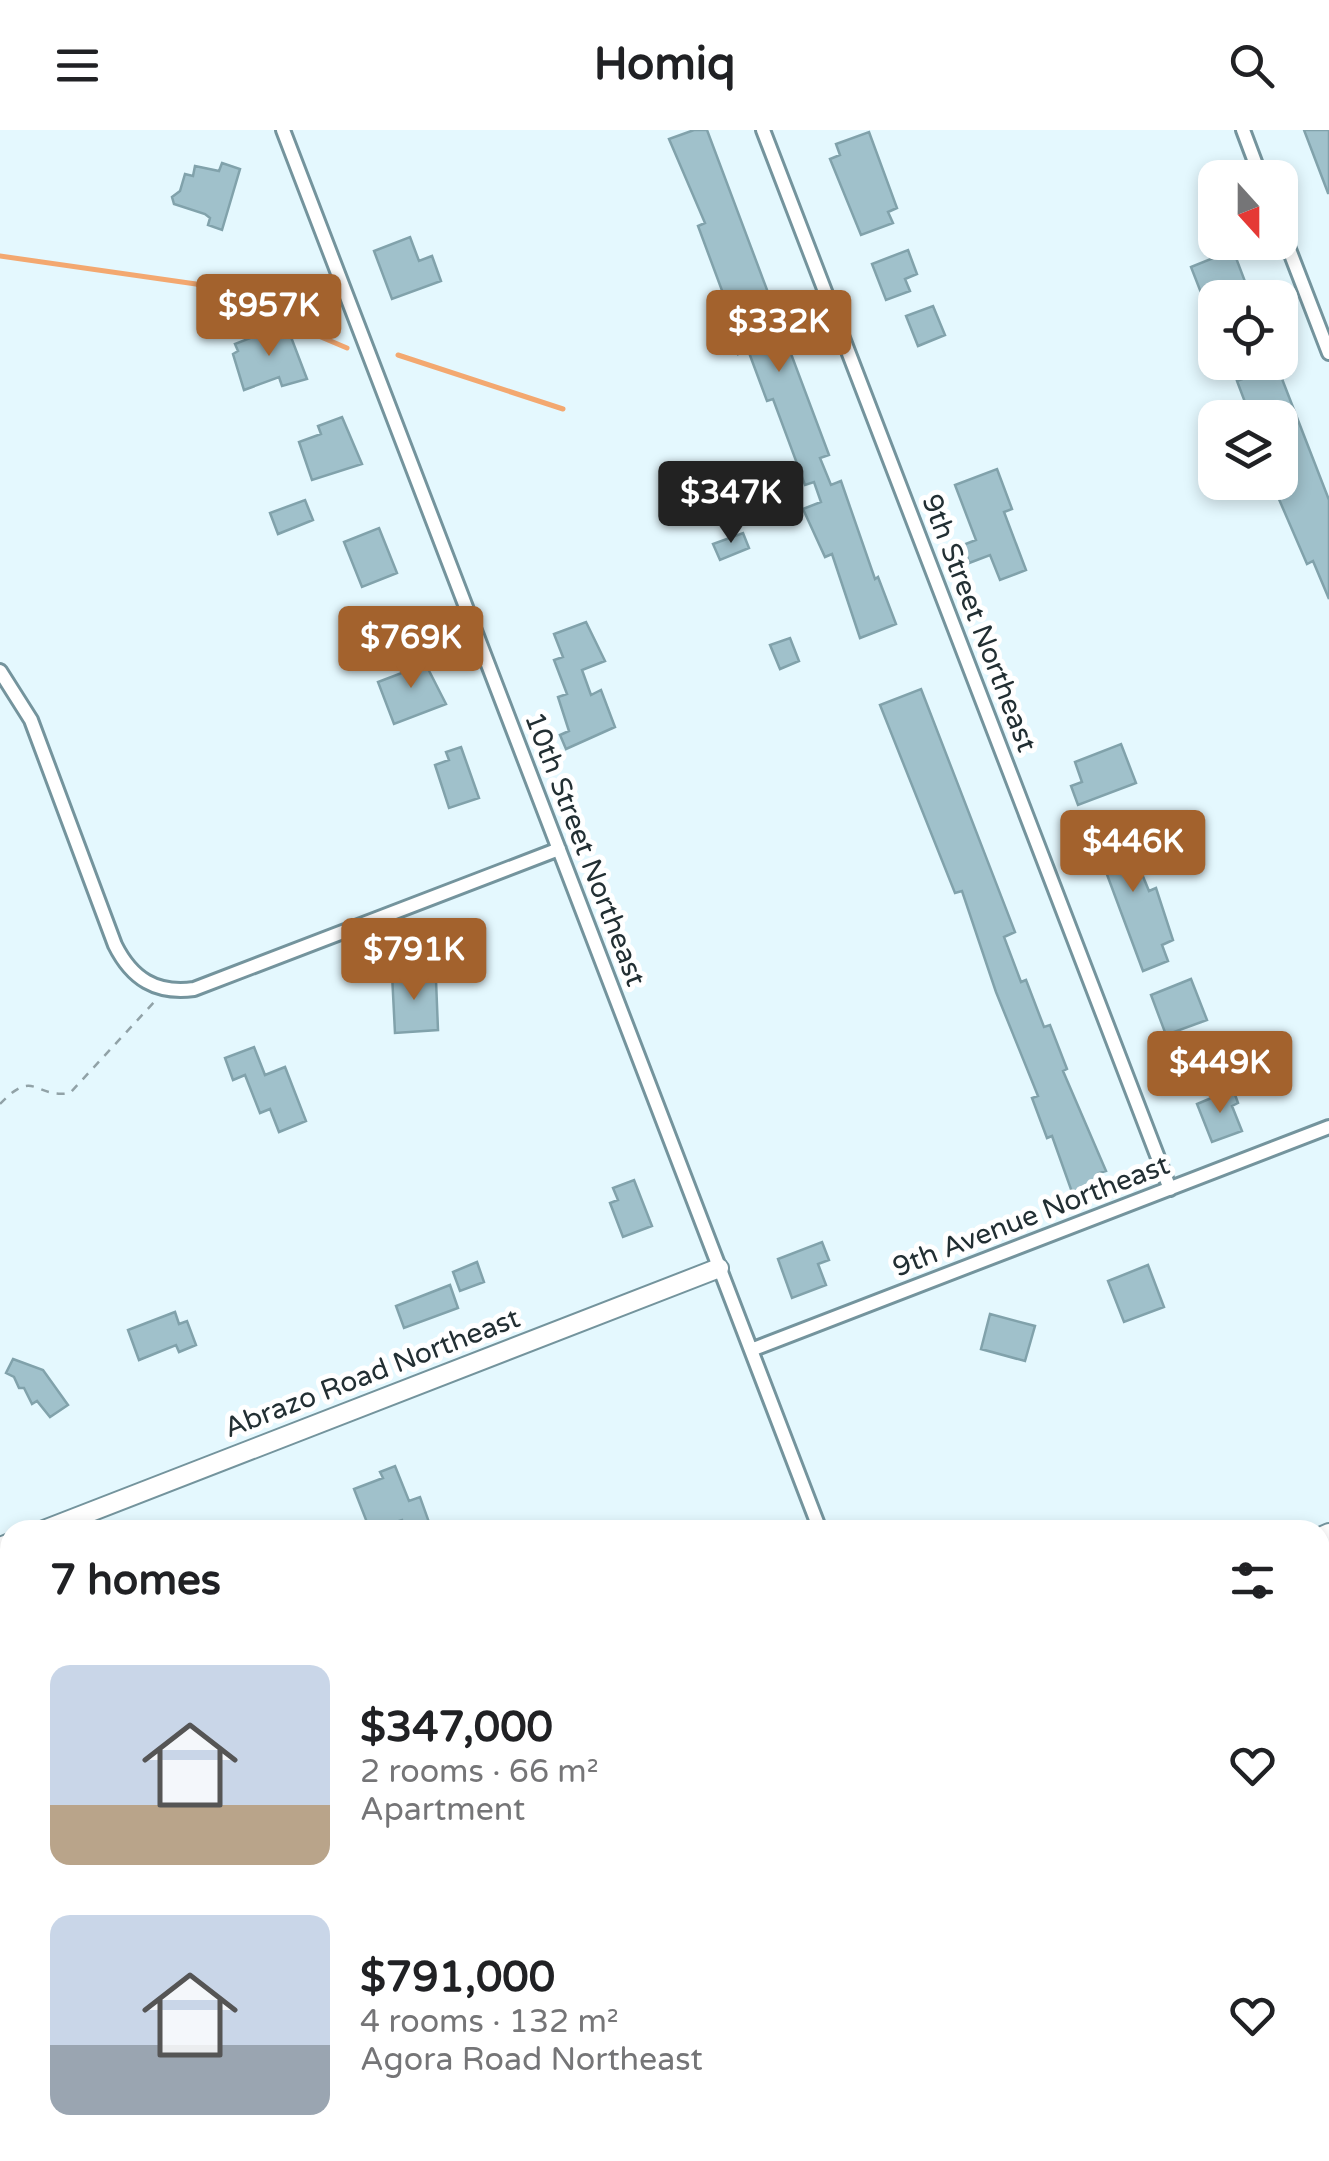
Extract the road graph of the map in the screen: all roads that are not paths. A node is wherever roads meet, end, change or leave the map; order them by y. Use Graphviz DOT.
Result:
graph roads {
  1 [pos="283,130"];
  2 [pos="763,130"];
  3 [pos="1243,130"];
  4 [pos="1255,160"];
  5 [pos="1293,260"];
  6 [pos="1329,353"];
  7 [pos="0,671"];
  8 [pos="559,849"];
  9 [pos="1329,1127"];
  10 [pos="1170,1190"];
  11 [pos="720,1268"];
  12 [pos="751,1350"];
  13 [pos="70,1520"];
  14 [pos="816,1520"];
  1 -- 8 [label="street, 10th Street Northeast"];
  2 -- 10 [label="street, 9th Street Northeast"];
  3 -- 4 [label="street"];
  5 -- 6 [label="street"];
  7 -- 8 [label="street"];
  8 -- 11 [label="street, 10th Street Northeast"];
  9 -- 10 [label="street, 9th Avenue Northeast"];
  10 -- 12 [label="street, 9th Avenue Northeast"];
  11 -- 12 [label="street, 10th Street Northeast"];
  11 -- 13 [label="street, Abrazo Road Northeast"];
  12 -- 14 [label="street, 10th Street Northeast"];
}
